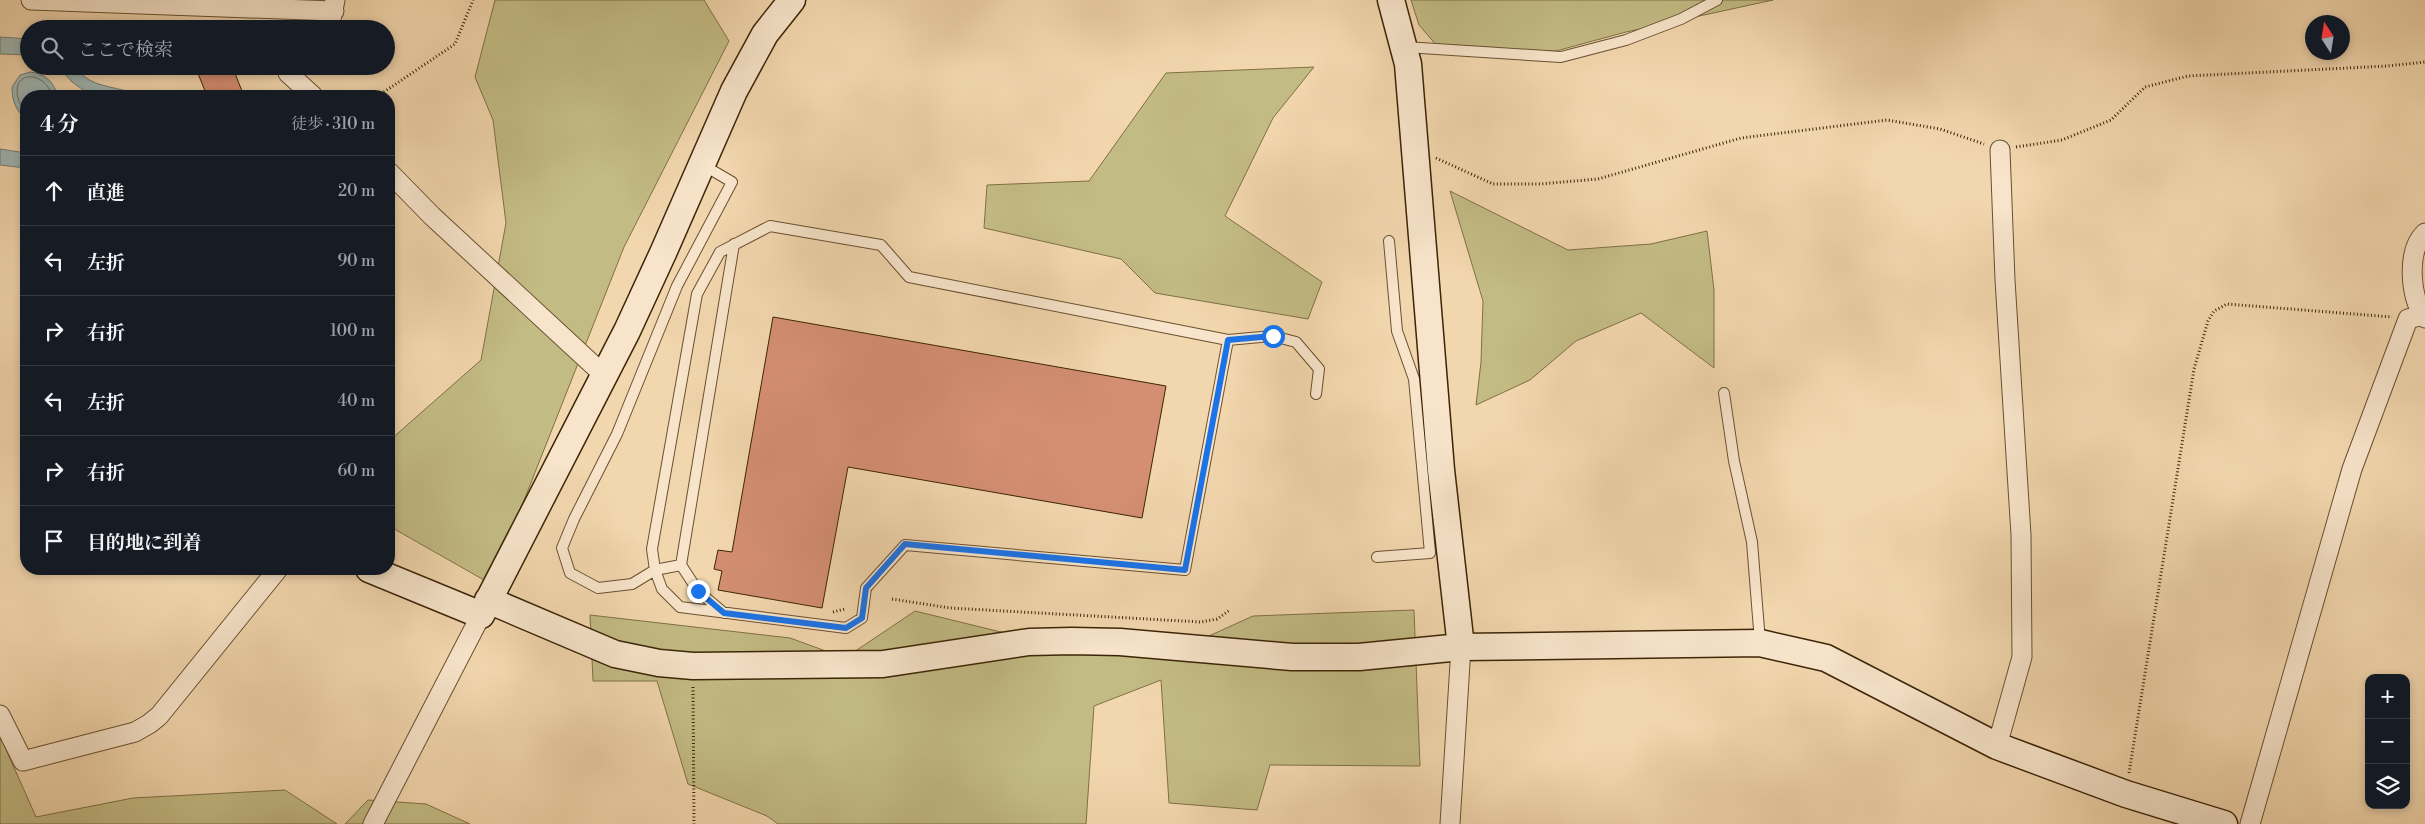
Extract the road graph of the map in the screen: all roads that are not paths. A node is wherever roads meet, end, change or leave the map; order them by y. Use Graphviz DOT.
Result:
graph roads {
  1 [pos="31,0"];
  2 [pos="792,0"];
  3 [pos="1391,0"];
  4 [pos="1716,0"];
  5 [pos="332,13"];
  6 [pos="1405,47"];
  7 [pos="290,75"];
  8 [pos="306,90"];
  9 [pos="2000,150"];
  10 [pos="702,164"];
  11 [pos="395,178"];
  12 [pos="2425,233"];
  13 [pos="1389,241"];
  14 [pos="734,244"];
  15 [pos="2419,317"];
  16 [pos="1228,340"];
  17 [pos="605,376"];
  18 [pos="1724,393"];
  19 [pos="1316,394"];
  20 [pos="1377,558"];
  21 [pos="681,565"];
  22 [pos="654,570"];
  23 [pos="273,575"];
  24 [pos="387,575"];
  25 [pos="484,608"];
  26 [pos="724,613"];
  27 [pos="1760,643"];
  28 [pos="1461,648"];
  29 [pos="0,715"];
  30 [pos="1998,746"];
  31 [pos="374,824"];
  32 [pos="1450,824"];
  33 [pos="2224,824"];
  34 [pos="2250,824"];
  1 -- 5 [label="street"];
  2 -- 10 [label="street"];
  3 -- 6 [label="street"];
  4 -- 6 [label="lane"];
  6 -- 28 [label="street"];
  7 -- 8 [label="street"];
  9 -- 30 [label="street"];
  10 -- 17 [label="street"];
  10 -- 22 [label="lane"];
  11 -- 17 [label="street"];
  12 -- 15 [label="street"];
  13 -- 20 [label="lane"];
  14 -- 16 [label="lane"];
  14 -- 21 [label="lane"];
  14 -- 22 [label="lane"];
  15 -- 34 [label="street"];
  16 -- 19 [label="lane"];
  16 -- 26 [label="lane"];
  17 -- 25 [label="street"];
  18 -- 27 [label="lane"];
  21 -- 22 [label="lane"];
  21 -- 26 [label="lane"];
  22 -- 26 [label="lane"];
  23 -- 29 [label="street"];
  24 -- 25 [label="street"];
  25 -- 28 [label="street"];
  25 -- 31 [label="street"];
  27 -- 28 [label="street"];
  27 -- 30 [label="street"];
  28 -- 32 [label="street"];
  30 -- 33 [label="street"];
}
